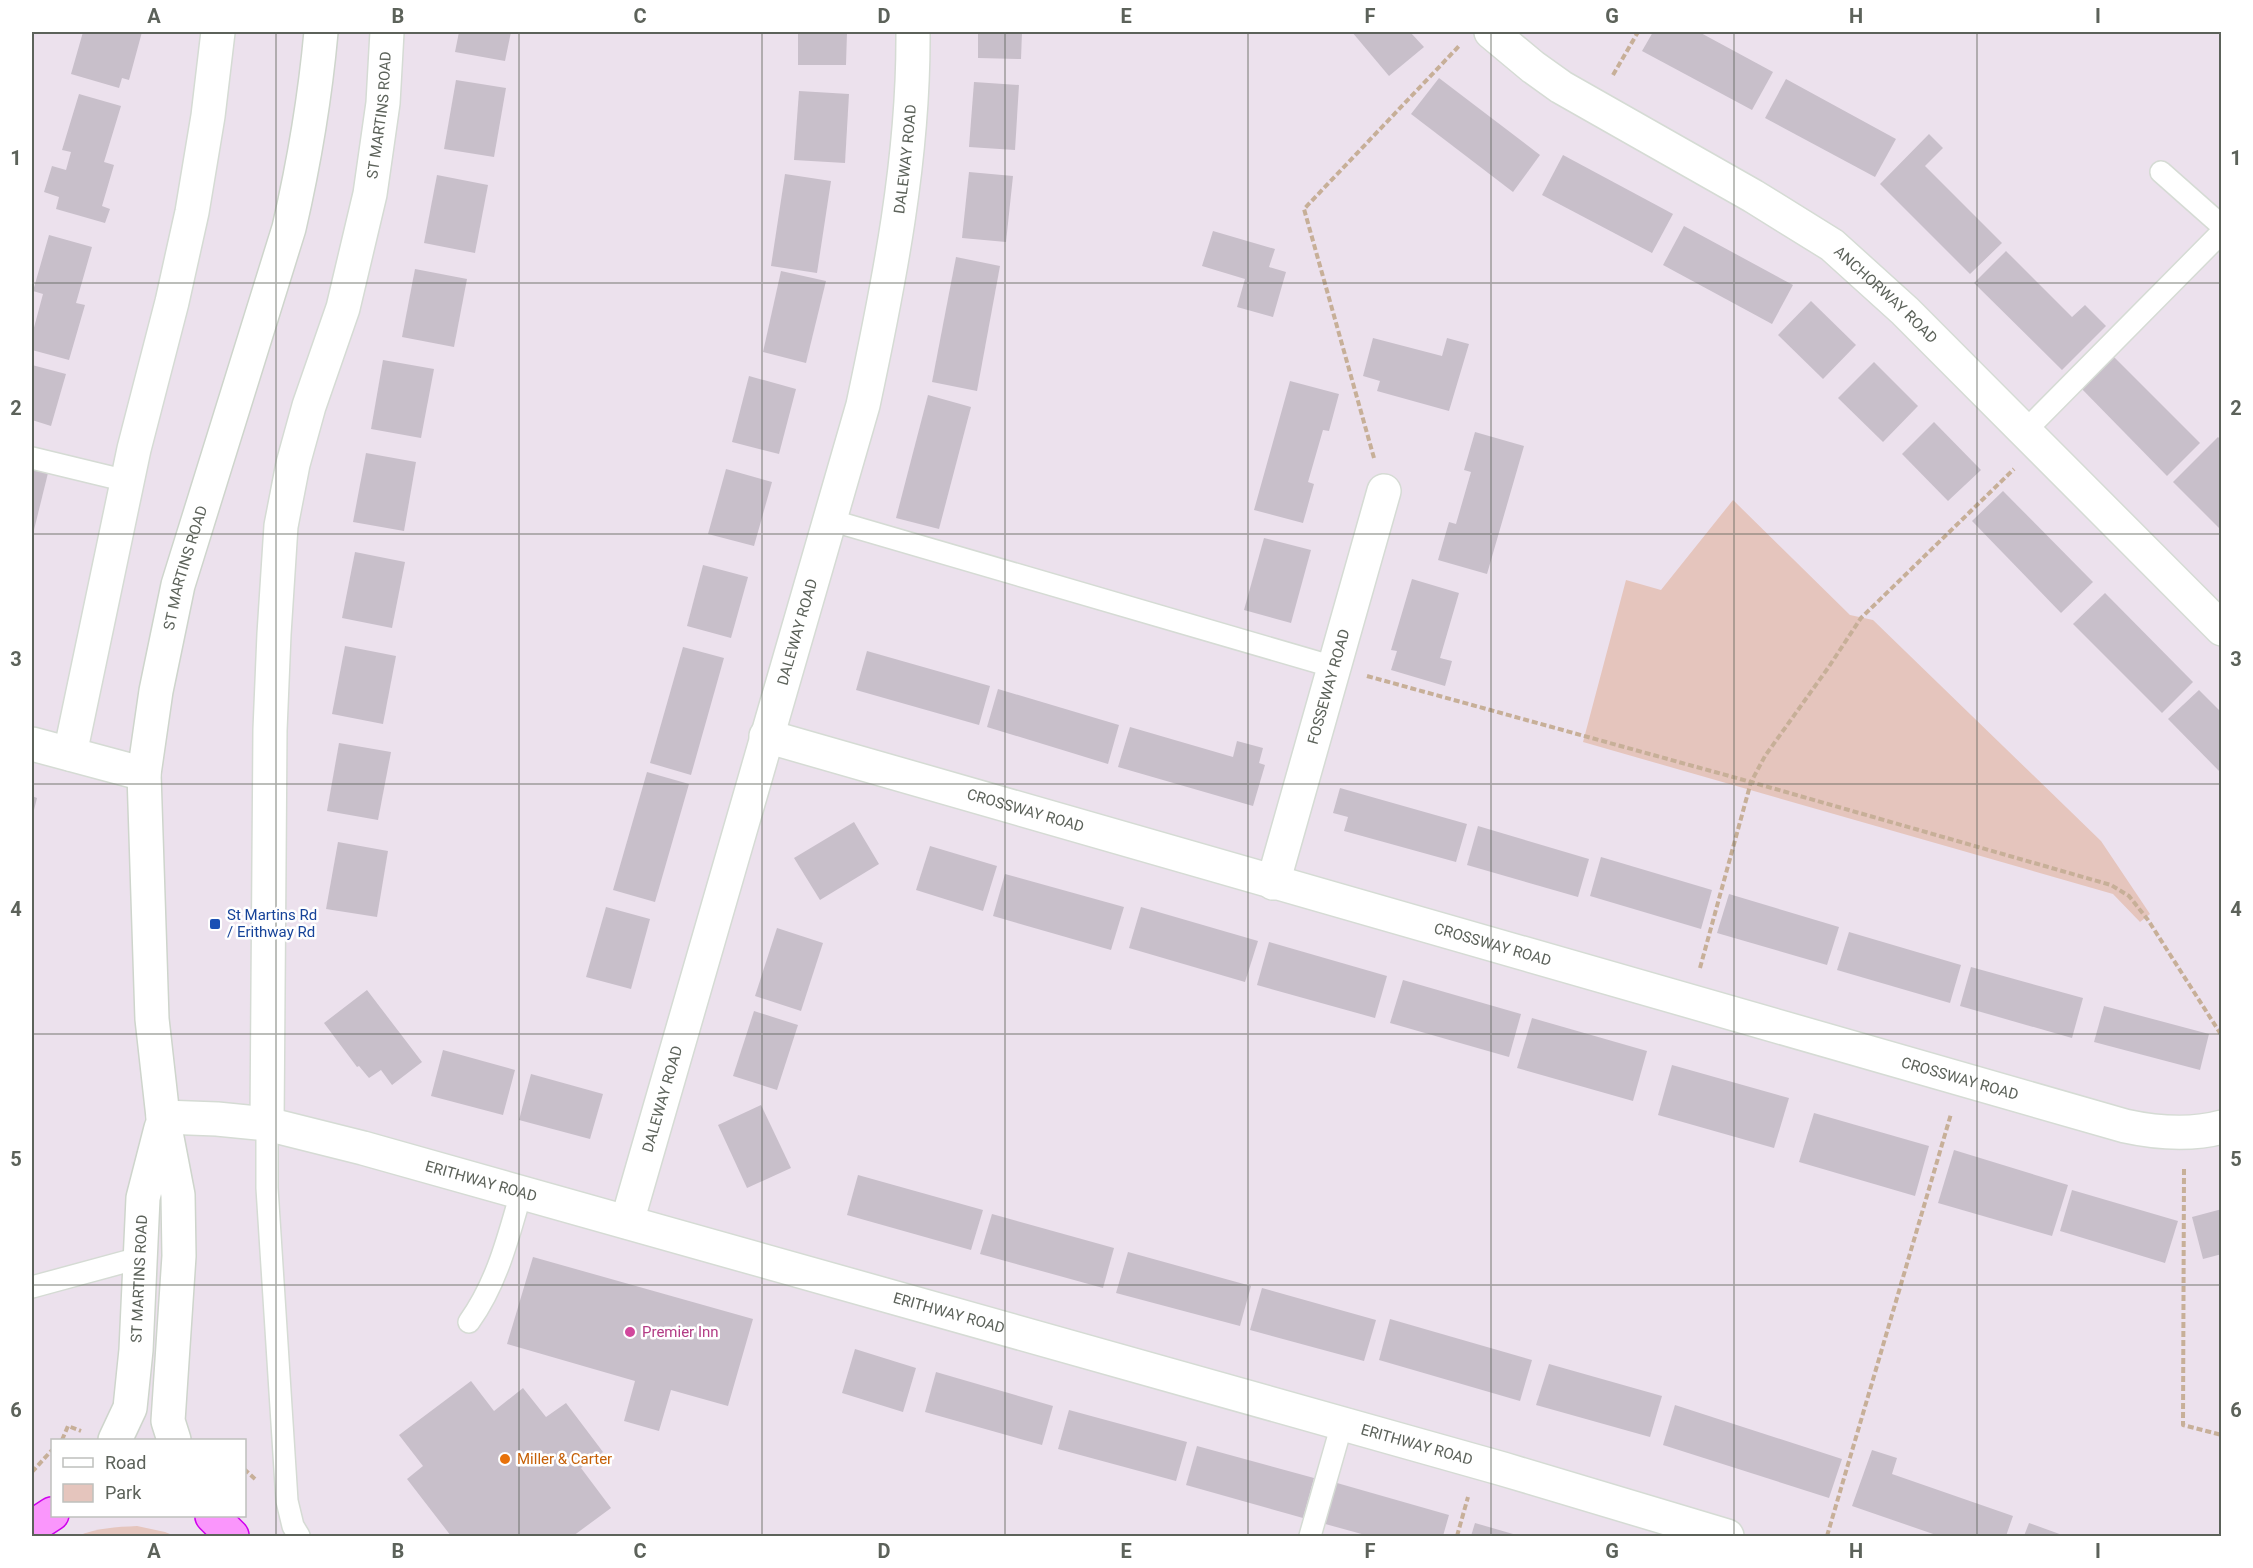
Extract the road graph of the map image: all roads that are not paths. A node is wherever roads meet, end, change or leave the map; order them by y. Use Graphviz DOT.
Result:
graph roads {
  1 [pos="218,32"];
  2 [pos="321,32"];
  3 [pos="387,32"];
  4 [pos="913,32"];
  5 [pos="1478,36"];
  6 [pos="2161,172"];
  7 [pos="2222,226"];
  8 [pos="2222,232"];
  9 [pos="2032,438"];
  10 [pos="32,458"];
  11 [pos="127,481"];
  12 [pos="1384,491"];
  13 [pos="830,520"];
  14 [pos="2222,629"];
  15 [pos="1334,667"];
  16 [pos="766,736"];
  17 [pos="32,744"];
  18 [pos="70,754"];
  19 [pos="144,774"];
  20 [pos="1273,883"];
  21 [pos="163,1117"];
  22 [pos="267,1124"];
  23 [pos="2222,1127"];
  24 [pos="521,1193"];
  25 [pos="627,1222"];
  26 [pos="139,1258"];
  27 [pos="32,1287"];
  28 [pos="469,1322"];
  29 [pos="1342,1424"];
  30 [pos="115,1439"];
  31 [pos="174,1439"];
  32 [pos="51,1515"];
  33 [pos="214,1517"];
  34 [pos="32,1527"];
  35 [pos="232,1536"];
  36 [pos="299,1536"];
  37 [pos="1310,1536"];
  38 [pos="1727,1536"];
  1 -- 11 [label="street"];
  2 -- 19 [label="street, ST MARTINS ROAD"];
  3 -- 22 [label="street, ST MARTINS ROAD"];
  4 -- 13 [label="street, DALEWAY ROAD"];
  5 -- 9 [label="street, ANCHORWAY ROAD"];
  6 -- 7 [label="lane"];
  8 -- 9 [label="lane"];
  9 -- 14 [label="street, ANCHORWAY ROAD"];
  10 -- 11 [label="lane"];
  11 -- 18 [label="street"];
  12 -- 15 [label="street, FOSSEWAY ROAD"];
  13 -- 15 [label="lane"];
  13 -- 16 [label="street, DALEWAY ROAD"];
  15 -- 20 [label="street, FOSSEWAY ROAD"];
  16 -- 20 [label="street, CROSSWAY ROAD"];
  16 -- 25 [label="street, DALEWAY ROAD"];
  17 -- 18 [label="street"];
  18 -- 19 [label="street"];
  19 -- 21 [label="street, ST MARTINS ROAD"];
  20 -- 23 [label="street, CROSSWAY ROAD"];
  21 -- 22 [label="street, ERITHWAY ROAD"];
  21 -- 26 [label="street, ST MARTINS ROAD"];
  21 -- 31 [label="street, ST MARTINS ROAD"];
  22 -- 24 [label="street, ERITHWAY ROAD"];
  22 -- 36 [label="lane"];
  24 -- 25 [label="street, ERITHWAY ROAD"];
  24 -- 28 [label="lane"];
  25 -- 29 [label="street, ERITHWAY ROAD"];
  26 -- 27 [label="lane"];
  26 -- 30 [label="street, ST MARTINS ROAD"];
  29 -- 37 [label="lane"];
  29 -- 38 [label="street, ERITHWAY ROAD"];
  32 -- 34 [label="highway"];
  33 -- 35 [label="highway"];
}
